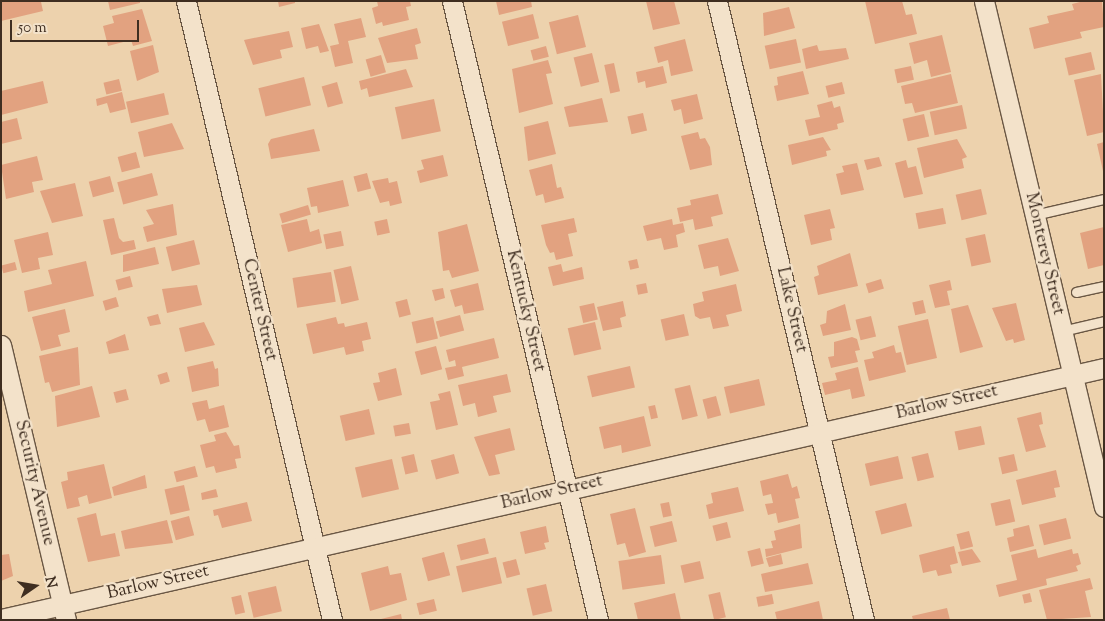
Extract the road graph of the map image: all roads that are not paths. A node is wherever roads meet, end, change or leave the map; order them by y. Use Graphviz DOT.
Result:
graph roads {
  1 [pos="186,1"];
  2 [pos="452,1"];
  3 [pos="717,1"];
  4 [pos="984,1"];
  5 [pos="1104,198"];
  6 [pos="1034,215"];
  7 [pos="1104,286"];
  8 [pos="1076,292"];
  9 [pos="1104,321"];
  10 [pos="1062,331"];
  11 [pos="1,345"];
  12 [pos="1104,368"];
  13 [pos="1072,375"];
  14 [pos="820,432"];
  15 [pos="567,489"];
  16 [pos="1104,507"];
  17 [pos="315,546"];
  18 [pos="64,612"];
  19 [pos="1,619"];
  20 [pos="332,620"];
  21 [pos="598,620"];
  22 [pos="864,620"];
  1 -- 17 [label="street, Center Street"];
  2 -- 15 [label="street, Kentucky Street"];
  3 -- 14 [label="street, Lake Street"];
  4 -- 6 [label="street, Monterey Street"];
  5 -- 6 [label="lane"];
  6 -- 10 [label="street, Monterey Street"];
  7 -- 8 [label="lane"];
  9 -- 10 [label="lane"];
  10 -- 13 [label="street, Monterey Street"];
  11 -- 18 [label="street, Security Avenue"];
  12 -- 13 [label="street, Barlow Street"];
  13 -- 14 [label="street, Barlow Street"];
  13 -- 16 [label="street, Monterey Street"];
  14 -- 15 [label="street, Barlow Street"];
  14 -- 22 [label="street, Lake Street"];
  15 -- 17 [label="street, Barlow Street"];
  15 -- 21 [label="street, Kentucky Street"];
  17 -- 18 [label="street, Barlow Street"];
  17 -- 20 [label="street, Center Street"];
  18 -- 19 [label="street, Barlow Street"];
}
